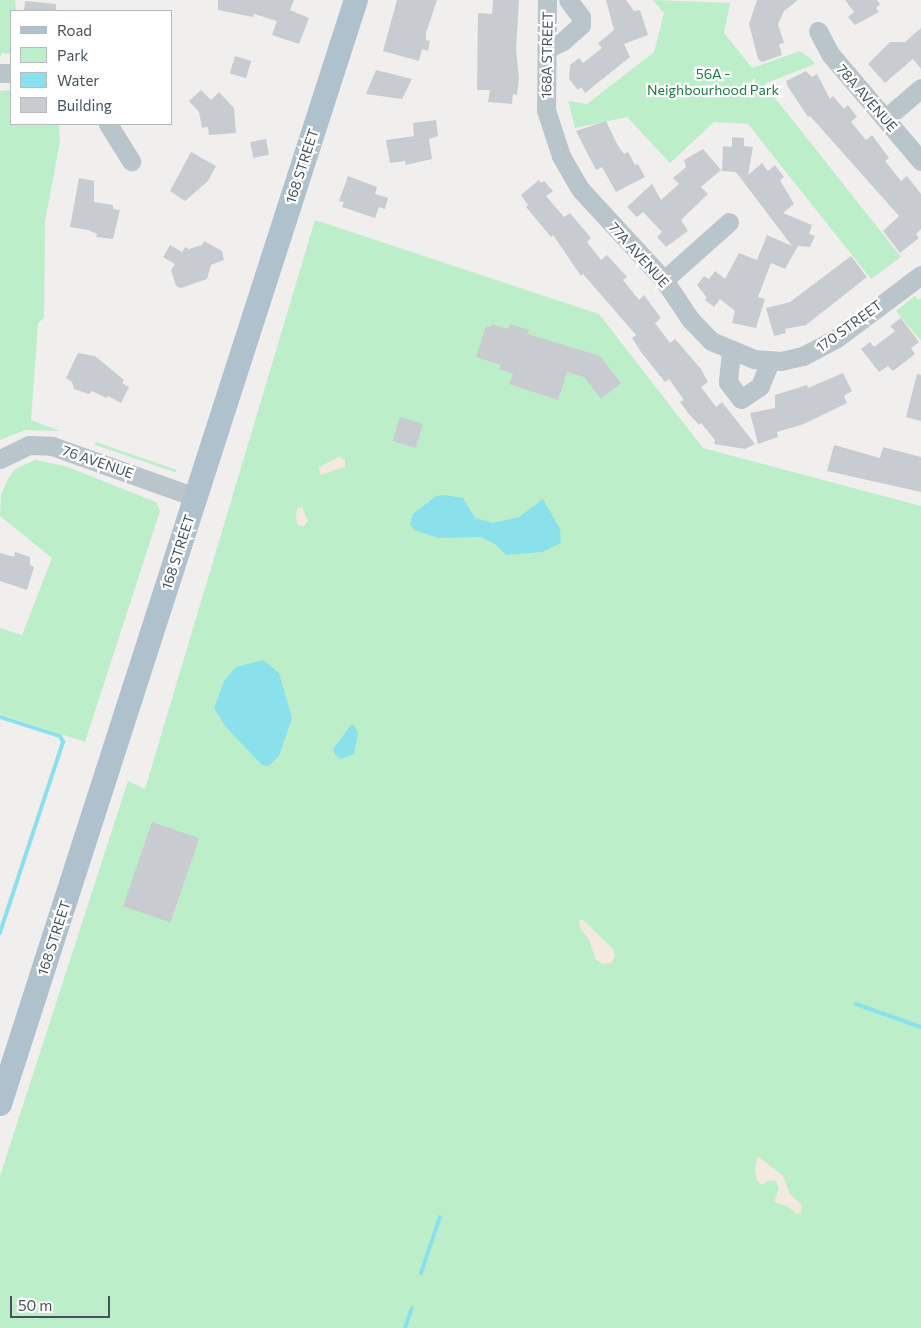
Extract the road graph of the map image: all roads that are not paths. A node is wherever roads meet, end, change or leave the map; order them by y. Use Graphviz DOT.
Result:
graph roads {
  1 [pos="356,0"];
  2 [pos="547,0"];
  3 [pos="568,0"];
  4 [pos="818,31"];
  5 [pos="546,49"];
  6 [pos="921,88"];
  7 [pos="546,110"];
  8 [pos="886,118"];
  9 [pos="109,125"];
  10 [pos="131,161"];
  11 [pos="921,161"];
  12 [pos="730,222"];
  13 [pos="921,275"];
  14 [pos="664,280"];
  15 [pos="731,352"];
  16 [pos="770,361"];
  17 [pos="0,459"];
  18 [pos="195,497"];
  19 [pos="0,1104"];
  1 -- 18 [label="main road, 168 STREET"];
  2 -- 5 [label="street, 168A STREET"];
  3 -- 5 [label="street"];
  4 -- 8 [label="street, 78A AVENUE"];
  5 -- 7 [label="street, 168A STREET"];
  6 -- 8 [label="street"];
  7 -- 14 [label="street, 77A AVENUE"];
  8 -- 11 [label="street, 78A AVENUE"];
  9 -- 10 [label="street"];
  12 -- 14 [label="street"];
  13 -- 16 [label="street, 170 STREET"];
  14 -- 15 [label="street, 77A AVENUE"];
  15 -- 16 [label="street, 77A AVENUE"];
  15 -- 16 [label="street"];
  17 -- 18 [label="street, 76 AVENUE"];
  18 -- 19 [label="main road, 168 STREET"];
}
